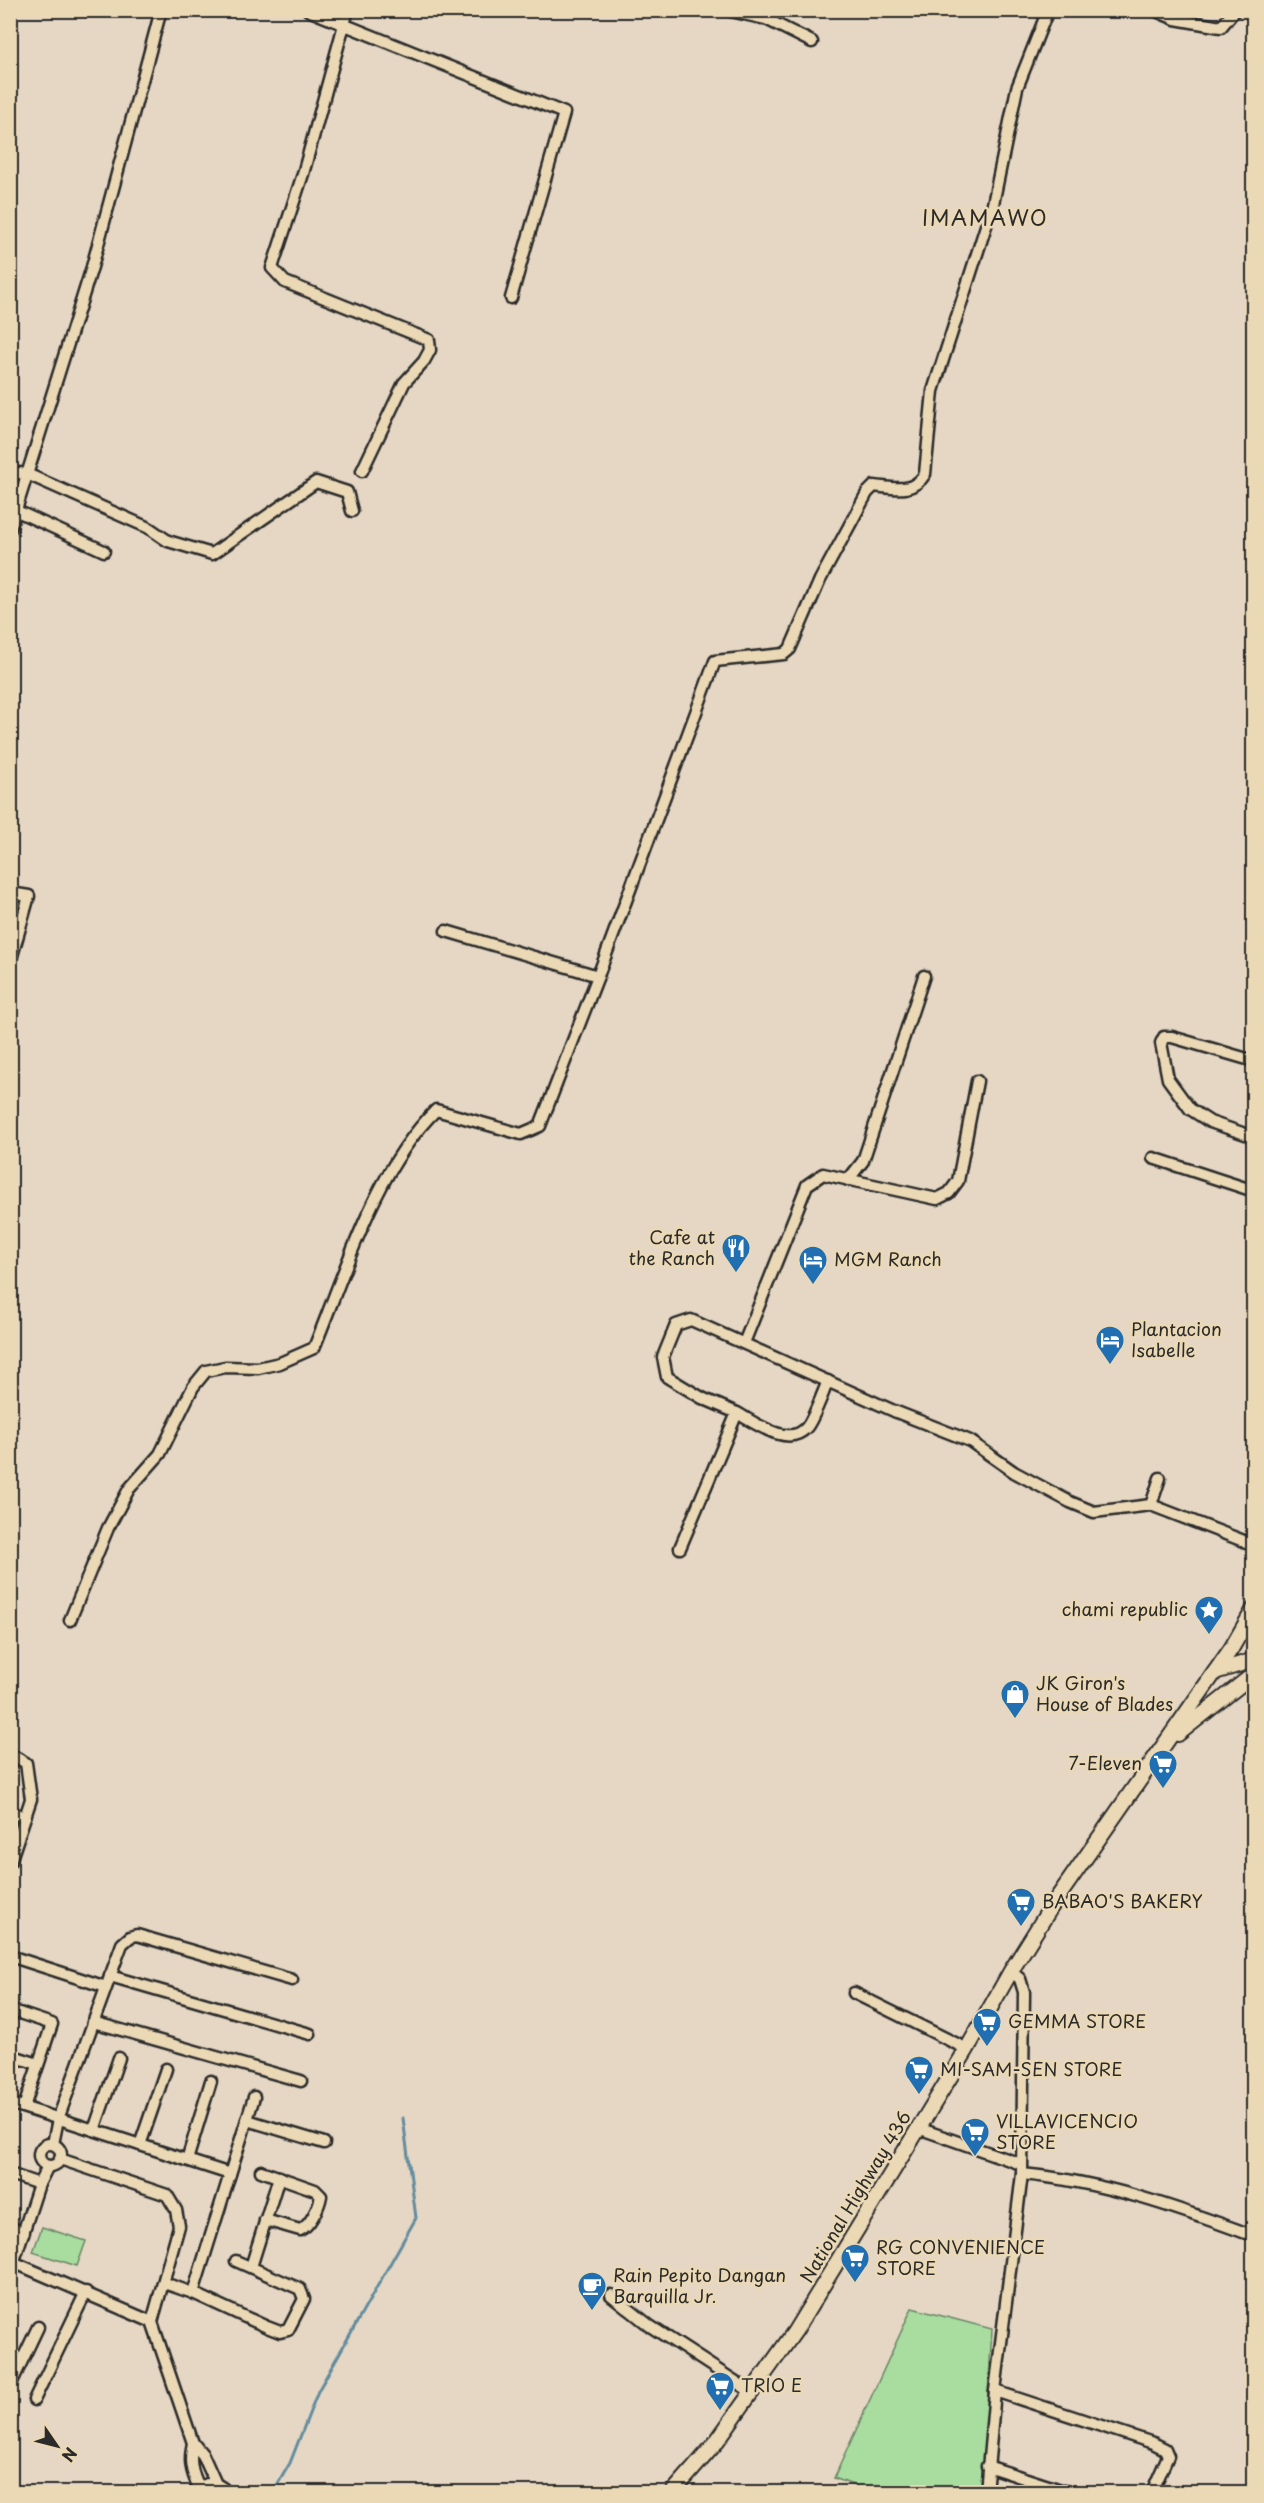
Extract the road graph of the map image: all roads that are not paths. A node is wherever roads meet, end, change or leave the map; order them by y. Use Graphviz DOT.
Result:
graph roads {
  1 [pos="161,10"];
  2 [pos="308,10"];
  3 [pos="348,10"];
  4 [pos="726,10"];
  5 [pos="1048,10"];
  6 [pos="1154,10"];
  7 [pos="1235,10"];
  8 [pos="344,24"];
  9 [pos="812,42"];
  10 [pos="511,298"];
  11 [pos="10,471"];
  12 [pos="363,471"];
  13 [pos="27,474"];
  14 [pos="17,511"];
  15 [pos="352,511"];
  16 [pos="10,530"];
  17 [pos="104,551"];
  18 [pos="10,893"];
  19 [pos="446,932"];
  20 [pos="10,963"];
  21 [pos="598,976"];
  22 [pos="924,976"];
  23 [pos="1254,1061"];
  24 [pos="977,1082"];
  25 [pos="1254,1137"];
  26 [pos="1153,1158"];
  27 [pos="848,1180"];
  28 [pos="1254,1191"];
  29 [pos="744,1343"];
  30 [pos="828,1382"];
  31 [pos="737,1413"];
  32 [pos="1160,1478"];
  33 [pos="1151,1505"];
  34 [pos="1254,1545"];
  35 [pos="680,1548"];
  36 [pos="1254,1609"];
  37 [pos="69,1620"];
  38 [pos="1245,1624"];
  39 [pos="1254,1638"];
  40 [pos="1254,1660"];
  41 [pos="1215,1672"];
  42 [pos="1254,1674"];
  43 [pos="1164,1746"];
  44 [pos="10,1754"];
  45 [pos="10,1812"];
  46 [pos="25,1817"];
  47 [pos="11,1861"];
  48 [pos="10,1956"];
  49 [pos="1011,1971"];
  50 [pos="292,1980"];
  51 [pos="108,1982"];
  52 [pos="854,1993"];
  53 [pos="10,2010"];
  54 [pos="93,2022"];
  55 [pos="310,2034"];
  56 [pos="967,2049"];
  57 [pos="10,2055"];
  58 [pos="119,2058"];
  59 [pos="38,2064"];
  60 [pos="166,2069"];
  61 [pos="212,2081"];
  62 [pos="302,2081"];
  63 [pos="254,2097"];
  64 [pos="10,2103"];
  65 [pos="24,2107"];
  66 [pos="58,2119"];
  67 [pos="247,2120"];
  68 [pos="918,2128"];
  69 [pos="94,2130"];
  70 [pos="324,2143"];
  71 [pos="53,2144"];
  72 [pos="140,2145"];
  73 [pos="60,2159"];
  74 [pos="187,2160"];
  75 [pos="48,2166"];
  76 [pos="1021,2169"];
  77 [pos="261,2171"];
  78 [pos="10,2174"];
  79 [pos="230,2174"];
  80 [pos="279,2177"];
  81 [pos="39,2184"];
  82 [pos="266,2220"];
  83 [pos="10,2228"];
  84 [pos="24,2232"];
  85 [pos="1254,2236"];
  86 [pos="236,2260"];
  87 [pos="13,2262"];
  88 [pos="250,2267"];
  89 [pos="10,2273"];
  90 [pos="164,2283"];
  91 [pos="86,2292"];
  92 [pos="193,2293"];
  93 [pos="611,2295"];
  94 [pos="152,2322"];
  95 [pos="38,2327"];
  96 [pos="10,2386"];
  97 [pos="995,2391"];
  98 [pos="753,2393"];
  99 [pos="34,2400"];
  100 [pos="193,2443"];
  101 [pos="987,2466"];
  102 [pos="216,2484"];
  103 [pos="197,2490"];
  104 [pos="227,2493"];
  105 [pos="673,2493"];
  106 [pos="986,2493"];
  107 [pos="1067,2493"];
  108 [pos="1152,2493"];
  1 -- 13 [label="street"];
  2 -- 8 [label="street"];
  3 -- 8 [label="street"];
  4 -- 9 [label="street"];
  5 -- 21 [label="street"];
  6 -- 7 [label="street"];
  8 -- 10 [label="street"];
  8 -- 12 [label="street"];
  11 -- 13 [label="street"];
  13 -- 14 [label="street"];
  13 -- 15 [label="street"];
  14 -- 16 [label="street"];
  14 -- 17 [label="street"];
  18 -- 20 [label="street"];
  19 -- 21 [label="street"];
  21 -- 37 [label="street"];
  22 -- 27 [label="street"];
  23 -- 25 [label="street"];
  24 -- 27 [label="street"];
  26 -- 28 [label="street"];
  27 -- 29 [label="street"];
  29 -- 30 [label="street"];
  29 -- 31 [label="street"];
  30 -- 31 [label="street"];
  30 -- 33 [label="street"];
  31 -- 35 [label="street"];
  32 -- 33 [label="street"];
  33 -- 34 [label="street"];
  36 -- 38 [label="main road, National Highway 436"];
  38 -- 39 [label="main road"];
  38 -- 41 [label="main road, National Highway 436"];
  40 -- 41 [label="main road"];
  41 -- 43 [label="main road, National Highway 436"];
  42 -- 43 [label="main road"];
  43 -- 49 [label="main road, National Highway 436"];
  44 -- 46 [label="street"];
  45 -- 46 [label="street"];
  46 -- 47 [label="street"];
  48 -- 51 [label="street"];
  49 -- 56 [label="main road, National Highway 436"];
  49 -- 76 [label="street"];
  50 -- 51 [label="street"];
  51 -- 54 [label="street"];
  51 -- 55 [label="street"];
  52 -- 56 [label="street"];
  53 -- 59 [label="street"];
  54 -- 62 [label="street"];
  54 -- 66 [label="street"];
  56 -- 68 [label="main road, National Highway 436"];
  57 -- 59 [label="street"];
  58 -- 69 [label="street"];
  59 -- 65 [label="street"];
  60 -- 72 [label="street"];
  61 -- 74 [label="street"];
  63 -- 67 [label="street"];
  64 -- 65 [label="street"];
  65 -- 66 [label="street"];
  66 -- 69 [label="street"];
  66 -- 71 [label="street"];
  67 -- 70 [label="street"];
  67 -- 79 [label="street"];
  68 -- 76 [label="street"];
  68 -- 98 [label="main road, National Highway 436"];
  69 -- 72 [label="street"];
  71 -- 73 [label="street"];
  71 -- 75 [label="street"];
  72 -- 74 [label="street"];
  73 -- 75 [label="street"];
  73 -- 90 [label="street"];
  74 -- 79 [label="street"];
  75 -- 81 [label="street"];
  76 -- 85 [label="street"];
  76 -- 97 [label="street"];
  77 -- 80 [label="street"];
  78 -- 81 [label="street"];
  79 -- 92 [label="street"];
  80 -- 82 [label="street"];
  80 -- 82 [label="street"];
  81 -- 84 [label="street"];
  82 -- 88 [label="street"];
  83 -- 84 [label="street"];
  84 -- 87 [label="street"];
  86 -- 88 [label="street"];
  87 -- 89 [label="street"];
  87 -- 91 [label="street"];
  88 -- 92 [label="street"];
  90 -- 92 [label="street"];
  90 -- 94 [label="street"];
  91 -- 94 [label="street"];
  91 -- 99 [label="street"];
  93 -- 98 [label="street"];
  94 -- 100 [label="street"];
  95 -- 96 [label="street"];
  97 -- 101 [label="street"];
  97 -- 108 [label="street"];
  98 -- 105 [label="main road, National Highway 436"];
  100 -- 102 [label="street"];
  100 -- 103 [label="street"];
  101 -- 106 [label="street"];
  101 -- 107 [label="street"];
  102 -- 103 [label="street"];
  102 -- 104 [label="street"];
}
